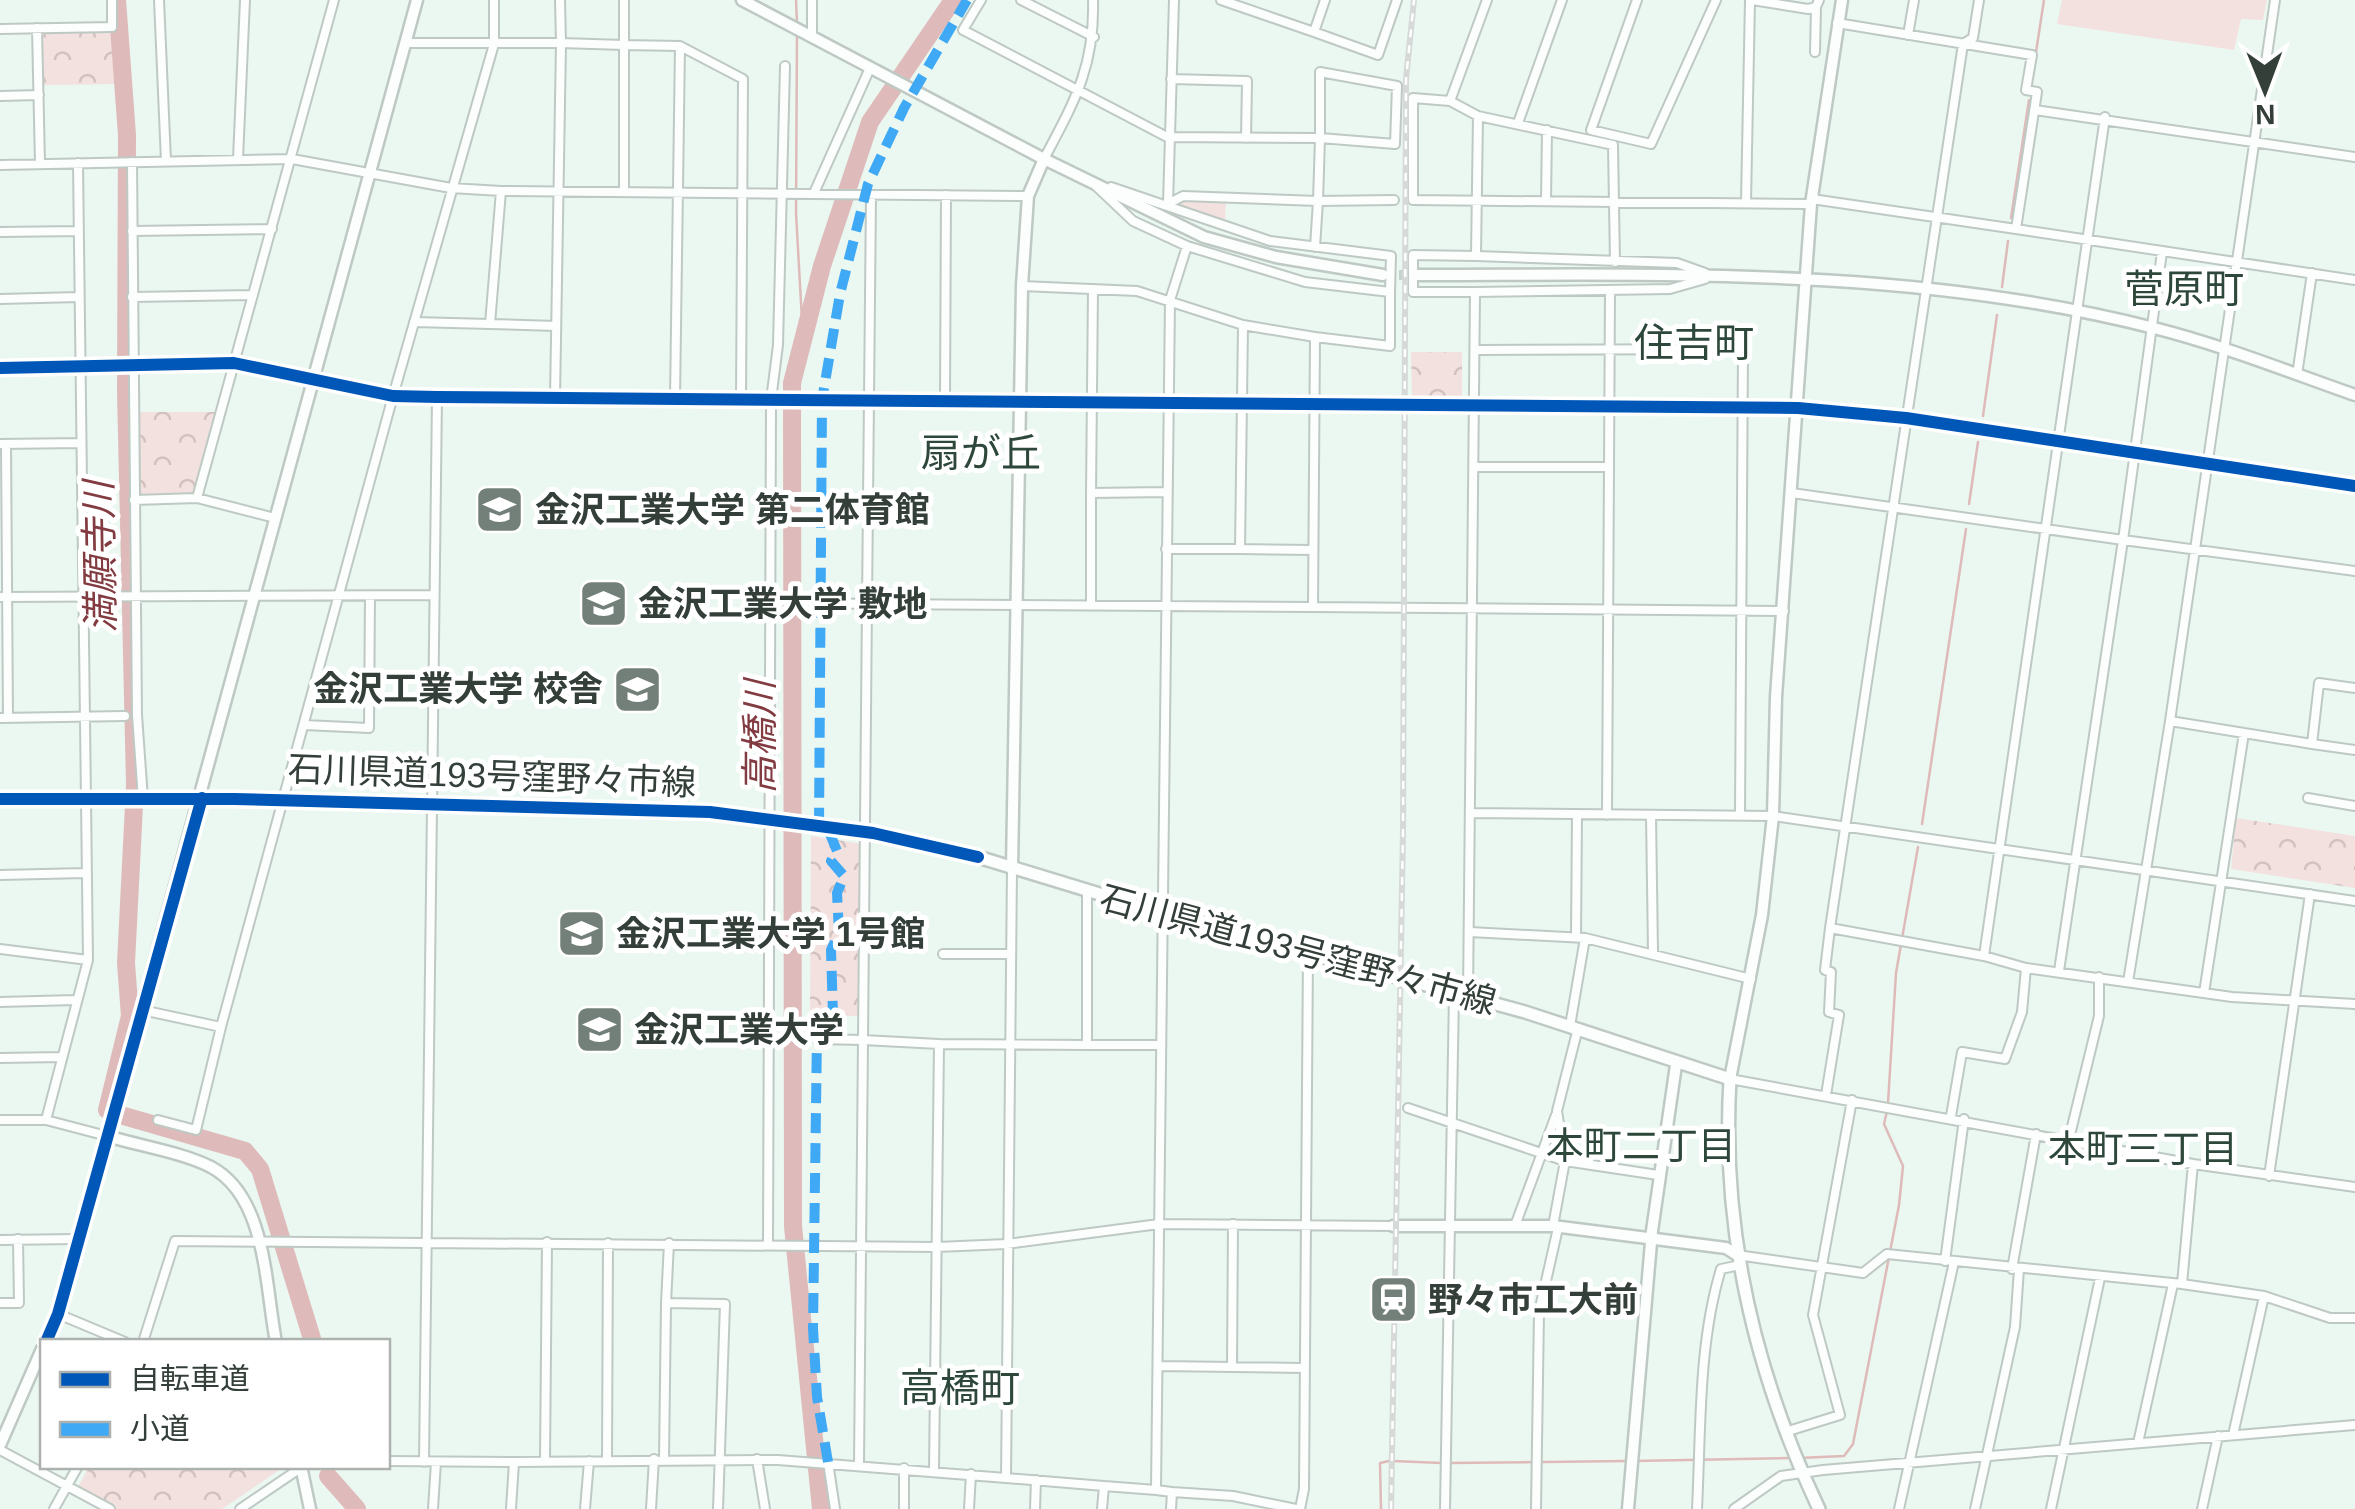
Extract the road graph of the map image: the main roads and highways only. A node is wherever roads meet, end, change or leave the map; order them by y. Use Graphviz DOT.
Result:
graph roads {
  1 [pos="0,799"];
  2 [pos="1818,1509"];
  1 -- 2 [label="main road, 石川県道193号窪野々市線"];
}
